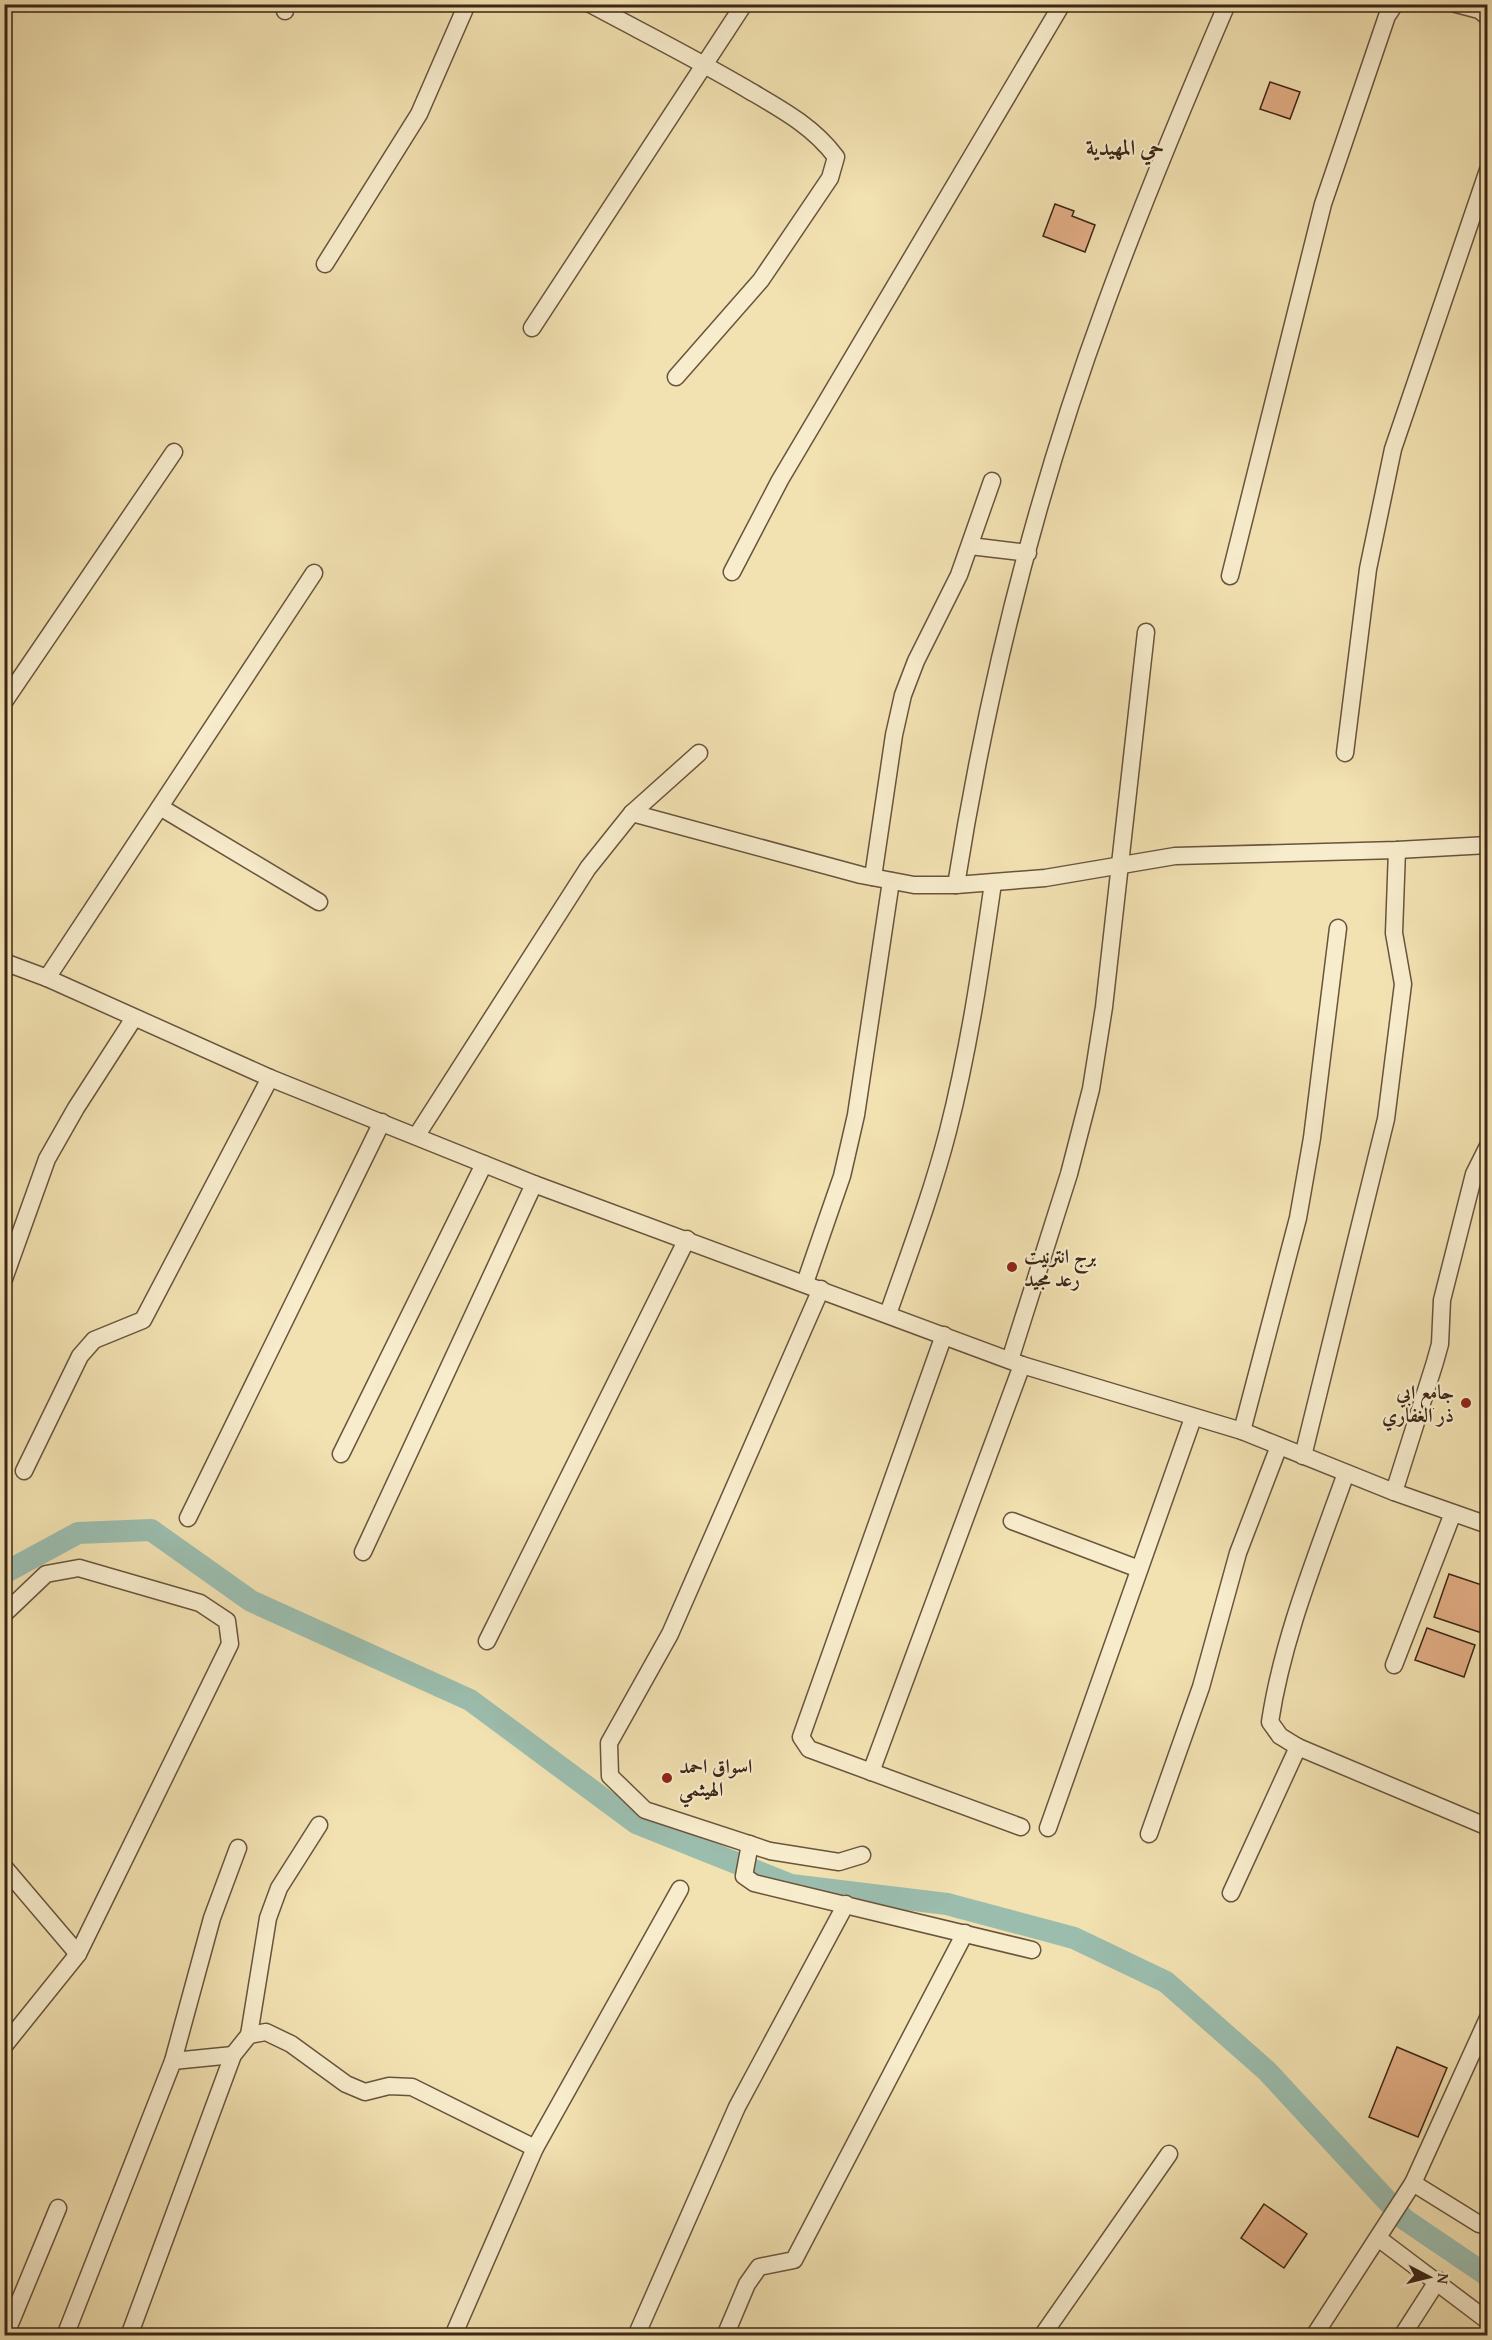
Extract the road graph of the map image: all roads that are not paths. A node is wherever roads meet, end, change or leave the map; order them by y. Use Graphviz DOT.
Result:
graph roads {
  1 [pos="467,4"];
  2 [pos="590,4"];
  3 [pos="744,4"];
  4 [pos="1062,4"];
  5 [pos="1227,4"];
  6 [pos="1395,4"];
  7 [pos="1456,4"];
  8 [pos="1483,11"];
  9 [pos="705,65"];
  10 [pos="1488,170"];
  11 [pos="325,264"];
  12 [pos="532,328"];
  13 [pos="676,377"];
  14 [pos="174,452"];
  15 [pos="992,481"];
  16 [pos="970,546"];
  17 [pos="1028,553"];
  18 [pos="732,572"];
  19 [pos="314,573"];
  20 [pos="1230,576"];
  21 [pos="1146,632"];
  22 [pos="4,702"];
  23 [pos="699,753"];
  24 [pos="1345,753"];
  25 [pos="160,807"];
  26 [pos="632,813"];
  27 [pos="1488,844"];
  28 [pos="1397,850"];
  29 [pos="1120,863"];
  30 [pos="873,878"];
  31 [pos="891,881"];
  32 [pos="993,883"];
  33 [pos="956,885"];
  34 [pos="320,902"];
  35 [pos="1338,928"];
  36 [pos="4,962"];
  37 [pos="48,978"];
  38 [pos="134,1018"];
  39 [pos="270,1078"];
  40 [pos="382,1122"];
  41 [pos="417,1135"];
  42 [pos="1488,1146"];
  43 [pos="484,1164"];
  44 [pos="534,1184"];
  45 [pos="687,1239"];
  46 [pos="4,1280"];
  47 [pos="805,1283"];
  48 [pos="821,1289"];
  49 [pos="888,1314"];
  50 [pos="944,1335"];
  51 [pos="1016,1362"];
  52 [pos="1193,1418"];
  53 [pos="1242,1431"];
  54 [pos="1280,1446"];
  55 [pos="341,1454"];
  56 [pos="1303,1456"];
  57 [pos="24,1471"];
  58 [pos="1346,1473"];
  59 [pos="1394,1492"];
  60 [pos="1453,1512"];
  61 [pos="188,1518"];
  62 [pos="1012,1521"];
  63 [pos="1488,1525"];
  64 [pos="363,1552"];
  65 [pos="1139,1569"];
  66 [pos="4,1614"];
  67 [pos="487,1641"];
  68 [pos="1394,1665"];
  69 [pos="1298,1747"];
  70 [pos="871,1772"];
  71 [pos="319,1825"];
  72 [pos="1021,1827"];
  73 [pos="1488,1827"];
  74 [pos="1048,1828"];
  75 [pos="1149,1834"];
  76 [pos="750,1844"];
  77 [pos="238,1848"];
  78 [pos="862,1855"];
  79 [pos="4,1867"];
  80 [pos="680,1889"];
  81 [pos="1231,1893"];
  82 [pos="846,1904"];
  83 [pos="965,1934"];
  84 [pos="1032,1950"];
  85 [pos="78,1954"];
  86 [pos="1488,2018"];
  87 [pos="249,2035"];
  88 [pos="4,2046"];
  89 [pos="234,2055"];
  90 [pos="173,2061"];
  91 [pos="535,2148"];
  92 [pos="1169,2154"];
  93 [pos="1413,2183"];
  94 [pos="58,2208"];
  95 [pos="1488,2226"];
  96 [pos="1381,2233"];
  97 [pos="1438,2280"];
  98 [pos="1488,2321"];
  99 [pos="4,2336"];
  100 [pos="65,2336"];
  101 [pos="129,2336"];
  102 [pos="453,2336"];
  103 [pos="636,2336"];
  104 [pos="725,2336"];
  105 [pos="1042,2336"];
  106 [pos="1314,2336"];
  107 [pos="1402,2336"];
  1 -- 11 [label="street"];
  2 -- 9 [label="street"];
  3 -- 9 [label="street"];
  4 -- 18 [label="street"];
  5 -- 17 [label="street"];
  6 -- 20 [label="street"];
  7 -- 8 [label="street"];
  9 -- 12 [label="street"];
  9 -- 13 [label="street"];
  10 -- 24 [label="street"];
  14 -- 22 [label="street"];
  15 -- 16 [label="street"];
  16 -- 17 [label="street"];
  16 -- 30 [label="street"];
  17 -- 33 [label="street"];
  19 -- 25 [label="street"];
  21 -- 29 [label="street"];
  23 -- 26 [label="street"];
  25 -- 34 [label="street"];
  25 -- 37 [label="street"];
  26 -- 30 [label="street"];
  26 -- 41 [label="street"];
  27 -- 28 [label="street"];
  28 -- 29 [label="street"];
  28 -- 56 [label="street"];
  29 -- 32 [label="street"];
  29 -- 51 [label="street"];
  30 -- 31 [label="street"];
  31 -- 33 [label="street"];
  31 -- 47 [label="street"];
  32 -- 33 [label="street"];
  32 -- 49 [label="street"];
  35 -- 53 [label="street"];
  36 -- 37 [label="street"];
  37 -- 38 [label="street"];
  38 -- 39 [label="street"];
  38 -- 46 [label="street"];
  39 -- 40 [label="street"];
  39 -- 57 [label="street"];
  40 -- 41 [label="street"];
  40 -- 61 [label="street"];
  41 -- 43 [label="street"];
  42 -- 59 [label="street"];
  43 -- 44 [label="street"];
  43 -- 55 [label="street"];
  44 -- 45 [label="street"];
  44 -- 64 [label="street"];
  45 -- 47 [label="street"];
  45 -- 67 [label="street"];
  47 -- 48 [label="street"];
  48 -- 49 [label="street"];
  48 -- 76 [label="street"];
  49 -- 50 [label="street"];
  50 -- 51 [label="street"];
  50 -- 70 [label="street"];
  51 -- 52 [label="street"];
  51 -- 70 [label="street"];
  52 -- 53 [label="street"];
  52 -- 65 [label="street"];
  53 -- 54 [label="street"];
  54 -- 56 [label="street"];
  54 -- 75 [label="street"];
  56 -- 58 [label="street"];
  58 -- 59 [label="street"];
  58 -- 69 [label="street"];
  59 -- 60 [label="street"];
  60 -- 63 [label="street"];
  60 -- 68 [label="street"];
  62 -- 65 [label="street"];
  65 -- 74 [label="street"];
  66 -- 85 [label="street"];
  69 -- 73 [label="street"];
  69 -- 81 [label="street"];
  70 -- 72 [label="street"];
  71 -- 87 [label="street"];
  76 -- 78 [label="street"];
  76 -- 82 [label="street"];
  77 -- 90 [label="street"];
  79 -- 85 [label="street"];
  80 -- 91 [label="street"];
  82 -- 83 [label="street"];
  82 -- 103 [label="street"];
  83 -- 84 [label="street"];
  83 -- 104 [label="street"];
  85 -- 88 [label="street"];
  86 -- 93 [label="street"];
  87 -- 89 [label="street"];
  87 -- 91 [label="street"];
  89 -- 90 [label="street"];
  89 -- 101 [label="street"];
  90 -- 100 [label="street"];
  91 -- 102 [label="street"];
  92 -- 105 [label="street"];
  93 -- 95 [label="street"];
  93 -- 96 [label="street"];
  94 -- 99 [label="street"];
  96 -- 97 [label="street"];
  96 -- 106 [label="street"];
  97 -- 98 [label="street"];
  97 -- 107 [label="street"];
}
